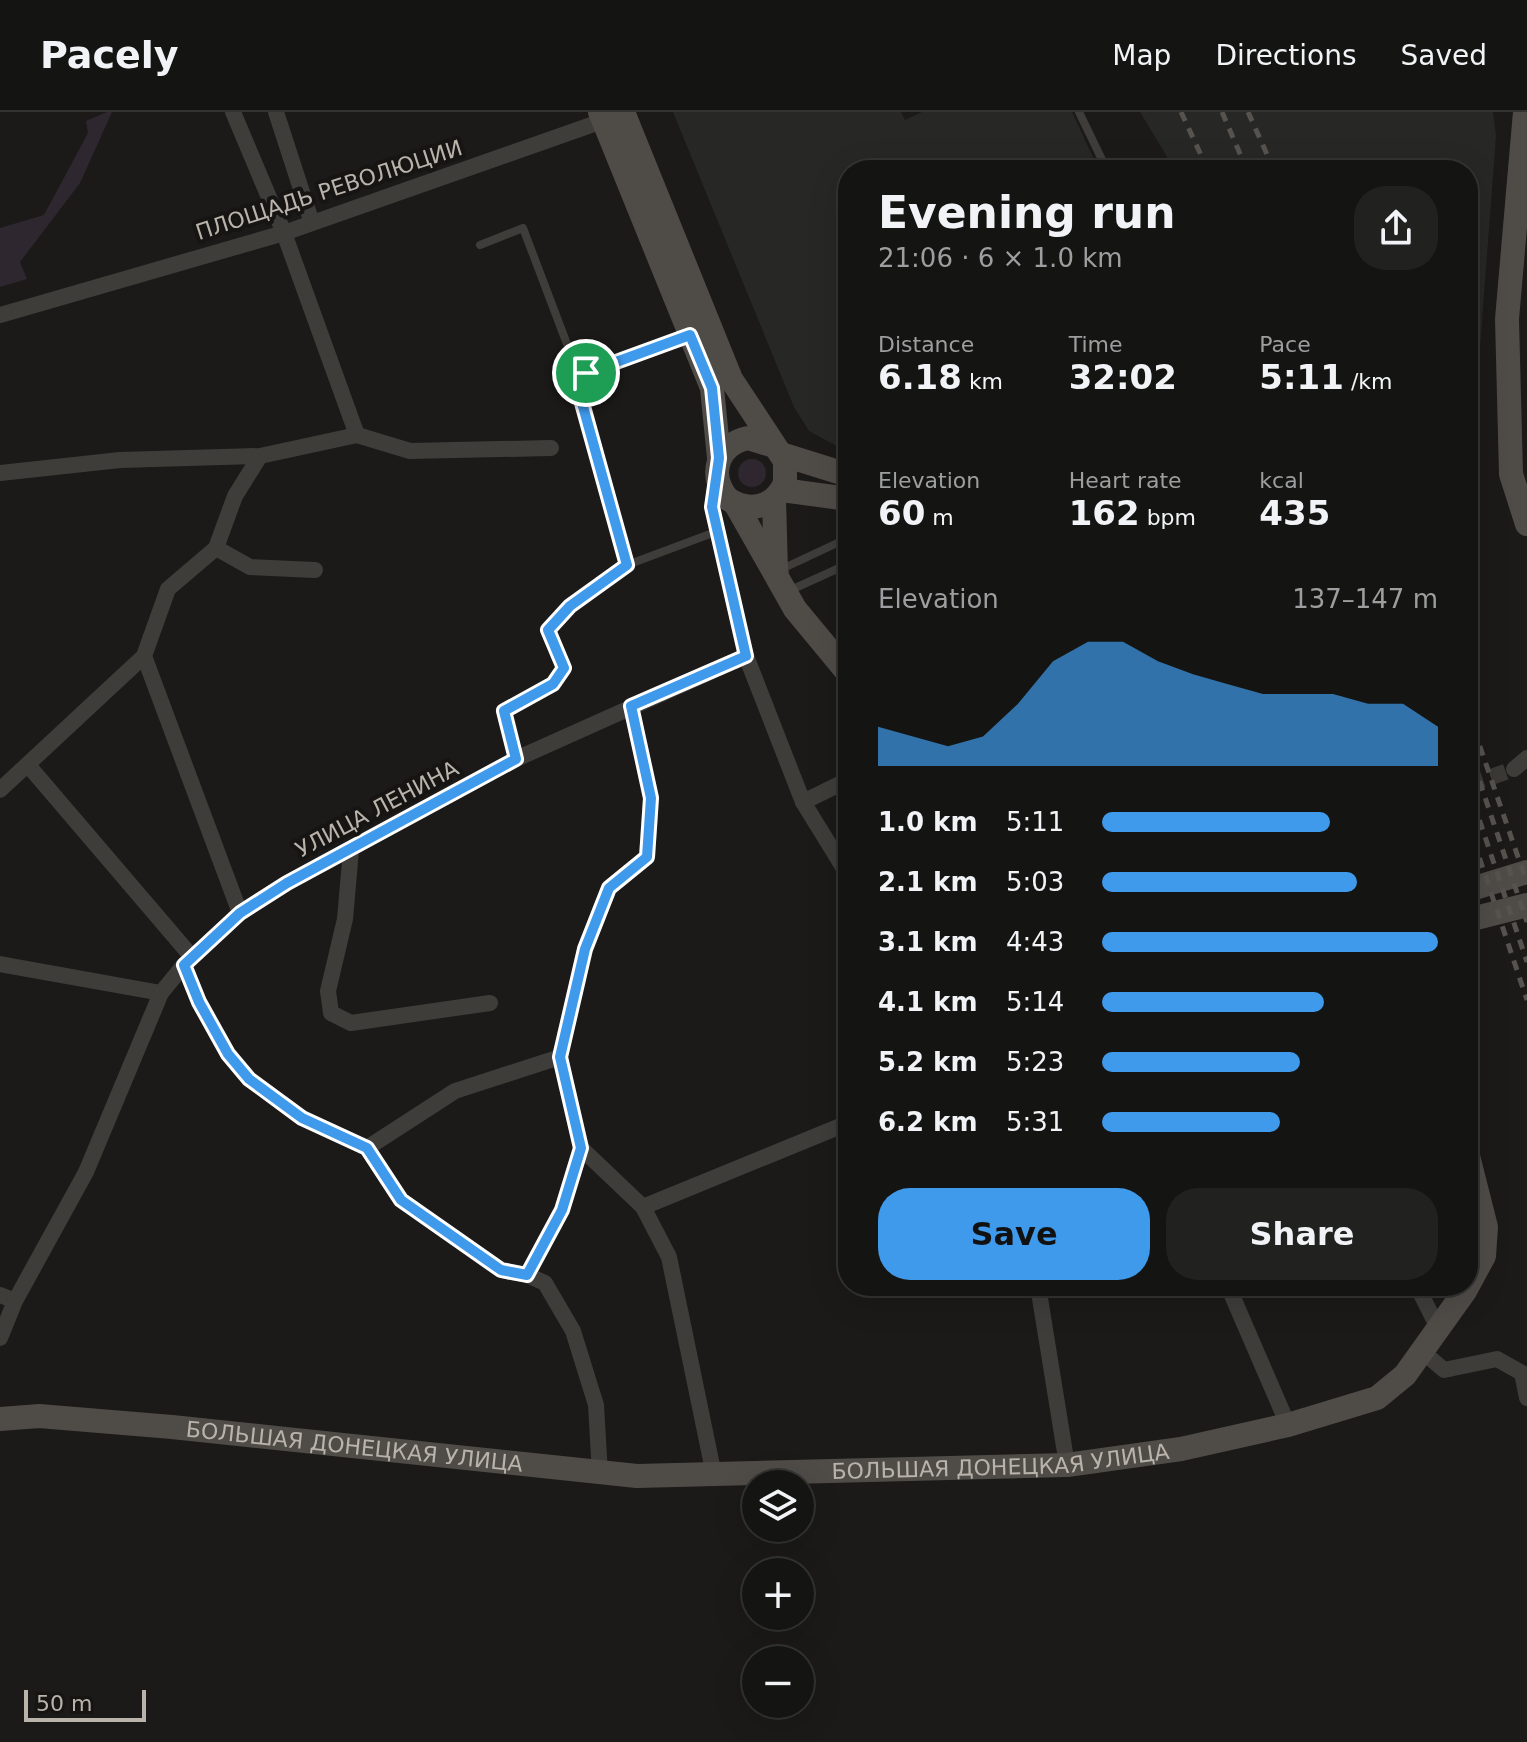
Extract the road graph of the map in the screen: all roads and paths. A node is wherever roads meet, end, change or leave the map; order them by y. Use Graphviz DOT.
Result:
graph roads {
  1 [pos="233,112"];
  2 [pos="276,112"];
  3 [pos="1079,112"];
  4 [pos="1525,112"];
  5 [pos="612,114"];
  6 [pos="1524,142"];
  7 [pos="1102,160"];
  8 [pos="312,223"];
  9 [pos="284,233"];
  10 [pos="480,245"];
  11 [pos="0,315"];
  12 [pos="690,335"];
  13 [pos="586,373"];
  14 [pos="357,435"];
  15 [pos="551,448"];
  16 [pos="778,450"];
  17 [pos="260,456"];
  18 [pos="719,458"];
  19 [pos="1522,470"];
  20 [pos="838,471"];
  21 [pos="0,473"];
  22 [pos="718,484"];
  23 [pos="778,495"];
  24 [pos="838,498"];
  25 [pos="735,503"];
  26 [pos="1527,524"];
  27 [pos="719,531"];
  28 [pos="838,543"];
  29 [pos="216,548"];
  30 [pos="627,565"];
  31 [pos="838,569"];
  32 [pos="315,570"];
  33 [pos="777,581"];
  34 [pos="146,648"];
  35 [pos="746,656"];
  36 [pos="838,662"];
  37 [pos="631,706"];
  38 [pos="516,759"];
  39 [pos="28,765"];
  40 [pos="838,785"];
  41 [pos="1,789"];
  42 [pos="803,802"];
  43 [pos="351,850"];
  44 [pos="838,859"];
  45 [pos="1527,872"];
  46 [pos="1478,887"];
  47 [pos="1527,905"];
  48 [pos="240,913"];
  49 [pos="1478,919"];
  50 [pos="188,961"];
  51 [pos="0,964"];
  52 [pos="161,993"];
  53 [pos="490,1003"];
  54 [pos="560,1057"];
  55 [pos="838,1127"];
  56 [pos="367,1148"];
  57 [pos="581,1148"];
  58 [pos="1478,1195"];
  59 [pos="643,1207"];
  60 [pos="1478,1269"];
  61 [pos="527,1275"];
  62 [pos="1040,1296"];
  63 [pos="1232,1296"];
  64 [pos="1422,1296"];
  65 [pos="1461,1296"];
  66 [pos="8,1298"];
  67 [pos="1439,1330"];
  68 [pos="0,1338"];
  69 [pos="1423,1352"];
  70 [pos="1527,1398"];
  71 [pos="0,1419"];
  72 [pos="1288,1425"];
  73 [pos="1067,1465"];
  74 [pos="600,1474"];
  75 [pos="714,1475"];
  1 -- 9 [label="street"];
  2 -- 8 [label="street"];
  3 -- 7 [label="lane"];
  4 -- 6 [label="street"];
  5 -- 8 [label="street, ПЛОЩАДЬ РЕВОЛЮЦИИ"];
  5 -- 12 [label="street"];
  5 -- 16 [label="street"];
  6 -- 19 [label="street"];
  8 -- 9 [label="street, ПЛОЩАДЬ РЕВОЛЮЦИИ"];
  9 -- 11 [label="street, ПЛОЩАДЬ РЕВОЛЮЦИИ"];
  9 -- 14 [label="street"];
  10 -- 13 [label="lane"];
  12 -- 13 [label="lane"];
  12 -- 18 [label="street"];
  13 -- 30 [label="lane"];
  14 -- 15 [label="street"];
  14 -- 17 [label="street"];
  16 -- 18 [label="street"];
  16 -- 20 [label="street"];
  16 -- 23 [label="street"];
  17 -- 21 [label="street"];
  17 -- 29 [label="street"];
  18 -- 22 [label="street"];
  19 -- 26 [label="street"];
  22 -- 25 [label="street"];
  22 -- 27 [label="street"];
  23 -- 24 [label="street"];
  23 -- 25 [label="street"];
  23 -- 33 [label="street"];
  25 -- 33 [label="street"];
  27 -- 30 [label="lane"];
  27 -- 35 [label="street"];
  28 -- 31 [label="lane"];
  29 -- 32 [label="street"];
  29 -- 34 [label="street"];
  30 -- 38 [label="lane"];
  33 -- 36 [label="street"];
  34 -- 39 [label="street"];
  34 -- 48 [label="street"];
  35 -- 37 [label="street, УЛИЦА ЛЕНИНА"];
  35 -- 42 [label="street"];
  37 -- 38 [label="street, УЛИЦА ЛЕНИНА"];
  37 -- 54 [label="street"];
  38 -- 43 [label="street, УЛИЦА ЛЕНИНА"];
  39 -- 41 [label="street"];
  39 -- 50 [label="street"];
  40 -- 42 [label="street"];
  42 -- 44 [label="street"];
  43 -- 48 [label="street, УЛИЦА ЛЕНИНА"];
  43 -- 53 [label="street"];
  45 -- 46 [label="street"];
  47 -- 49 [label="street"];
  48 -- 50 [label="street, УЛИЦА ЛЕНИНА"];
  50 -- 52 [label="street, УЛИЦА ЛЕНИНА"];
  50 -- 56 [label="street"];
  51 -- 52 [label="street"];
  52 -- 66 [label="street, УЛИЦА ЛЕНИНА"];
  54 -- 56 [label="street"];
  54 -- 57 [label="street"];
  55 -- 59 [label="street"];
  56 -- 61 [label="street"];
  57 -- 59 [label="street"];
  57 -- 61 [label="street"];
  58 -- 60 [label="street, БОЛЬШАЯ ДОНЕЦКАЯ УЛИЦА"];
  59 -- 75 [label="street"];
  61 -- 74 [label="street"];
  62 -- 73 [label="street"];
  63 -- 72 [label="street"];
  64 -- 67 [label="street"];
  65 -- 67 [label="street, БОЛЬШАЯ ДОНЕЦКАЯ УЛИЦА"];
  66 -- 68 [label="street, УЛИЦА ЛЕНИНА"];
  67 -- 69 [label="street, БОЛЬШАЯ ДОНЕЦКАЯ УЛИЦА"];
  69 -- 70 [label="street"];
  69 -- 72 [label="street, БОЛЬШАЯ ДОНЕЦКАЯ УЛИЦА"];
  71 -- 74 [label="street, БОЛЬШАЯ ДОНЕЦКАЯ УЛИЦА"];
  72 -- 73 [label="street, БОЛЬШАЯ ДОНЕЦКАЯ УЛИЦА"];
  73 -- 75 [label="street, БОЛЬШАЯ ДОНЕЦКАЯ УЛИЦА"];
  74 -- 75 [label="street, БОЛЬШАЯ ДОНЕЦКАЯ УЛИЦА"];
}
